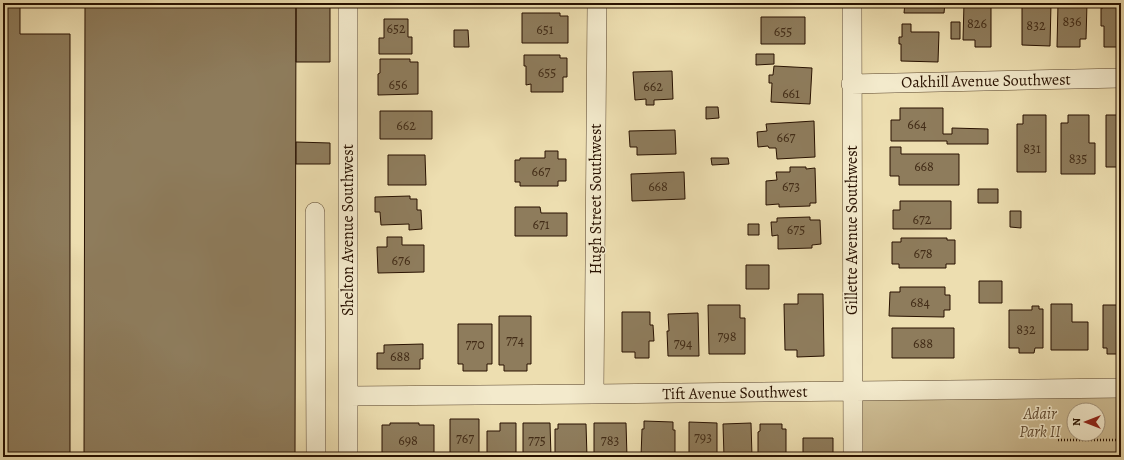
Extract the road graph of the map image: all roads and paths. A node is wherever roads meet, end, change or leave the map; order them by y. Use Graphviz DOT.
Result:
graph roads {
  1 [pos="348,3"];
  2 [pos="597,3"];
  3 [pos="852,3"];
  4 [pos="1121,78"];
  5 [pos="851,84"];
  6 [pos="315,212"];
  7 [pos="1121,388"];
  8 [pos="854,391"];
  9 [pos="594,394"];
  10 [pos="348,396"];
  11 [pos="1058,440"];
  12 [pos="1121,440"];
  13 [pos="316,457"];
  14 [pos="348,457"];
  15 [pos="853,457"];
  1 -- 10 [label="street, Shelton Avenue Southwest"];
  2 -- 9 [label="street, Hugh Street Southwest"];
  3 -- 5 [label="street, Gillette Avenue Southwest"];
  4 -- 5 [label="street, Oakhill Avenue Southwest"];
  5 -- 8 [label="street, Gillette Avenue Southwest"];
  6 -- 13 [label="street"];
  7 -- 8 [label="street, Tift Avenue Southwest"];
  8 -- 9 [label="street, Tift Avenue Southwest"];
  8 -- 15 [label="street, Gillette Avenue Southwest"];
  9 -- 10 [label="street, Tift Avenue Southwest"];
  10 -- 14 [label="street, Shelton Avenue Southwest"];
  11 -- 12 [label="path"];
}
